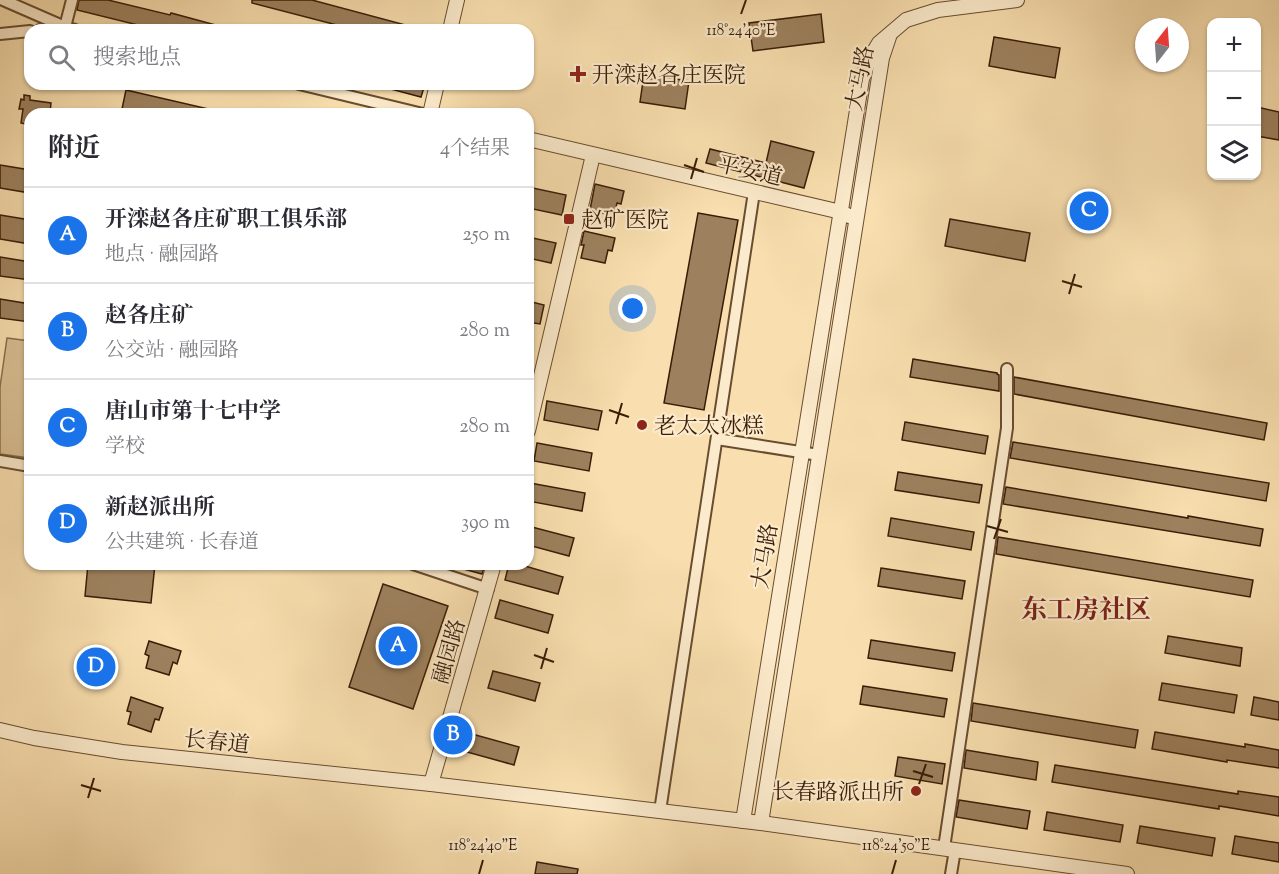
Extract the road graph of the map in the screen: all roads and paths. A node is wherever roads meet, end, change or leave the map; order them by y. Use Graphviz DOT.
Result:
graph roads {
  1 [pos="3,0"];
  2 [pos="72,0"];
  3 [pos="457,0"];
  4 [pos="1017,0"];
  5 [pos="58,24"];
  6 [pos="70,24"];
  7 [pos="451,24"];
  8 [pos="24,32"];
  9 [pos="891,32"];
  10 [pos="0,34"];
  11 [pos="324,90"];
  12 [pos="436,90"];
  13 [pos="398,108"];
  14 [pos="431,108"];
  15 [pos="534,140"];
  16 [pos="593,155"];
  17 [pos="754,192"];
  18 [pos="841,212"];
  19 [pos="856,219"];
  20 [pos="1007,369"];
  21 [pos="534,406"];
  22 [pos="717,439"];
  23 [pos="802,452"];
  24 [pos="819,455"];
  25 [pos="0,461"];
  26 [pos="24,465"];
  27 [pos="431,570"];
  28 [pos="493,570"];
  29 [pos="488,589"];
  30 [pos="0,730"];
  31 [pos="431,784"];
  32 [pos="660,811"];
  33 [pos="742,820"];
  34 [pos="761,823"];
  35 [pos="949,849"];
  36 [pos="951,874"];
  37 [pos="1127,874"];
  1 -- 5 [label="street"];
  2 -- 6 [label="street"];
  3 -- 7 [label="street"];
  4 -- 9 [label="street"];
  8 -- 10 [label="street"];
  9 -- 18 [label="street, 大马路"];
  9 -- 19 [label="street, 大马路"];
  11 -- 13 [label="street"];
  12 -- 14 [label="street"];
  15 -- 16 [label="street, 平安道"];
  16 -- 17 [label="street, 平安道"];
  16 -- 21 [label="street"];
  17 -- 18 [label="street, 平安道"];
  17 -- 22 [label="street"];
  18 -- 19 [label="street, 平安道"];
  18 -- 23 [label="street, 大马路"];
  19 -- 24 [label="street, 大马路"];
  20 -- 35 [label="street"];
  22 -- 23 [label="street"];
  22 -- 32 [label="street"];
  23 -- 24 [label="street"];
  23 -- 33 [label="street, 大马路"];
  24 -- 34 [label="street, 大马路"];
  25 -- 26 [label="street"];
  27 -- 29 [label="street"];
  28 -- 29 [label="street, 融园路"];
  29 -- 31 [label="street, 融园路"];
  30 -- 31 [label="street, 长春道"];
  31 -- 32 [label="street, 长春道"];
  32 -- 33 [label="street, 长春道"];
  33 -- 34 [label="street, 长春道"];
  34 -- 35 [label="street, 长春道"];
  35 -- 36 [label="street"];
  35 -- 37 [label="street, 长春道"];
}
